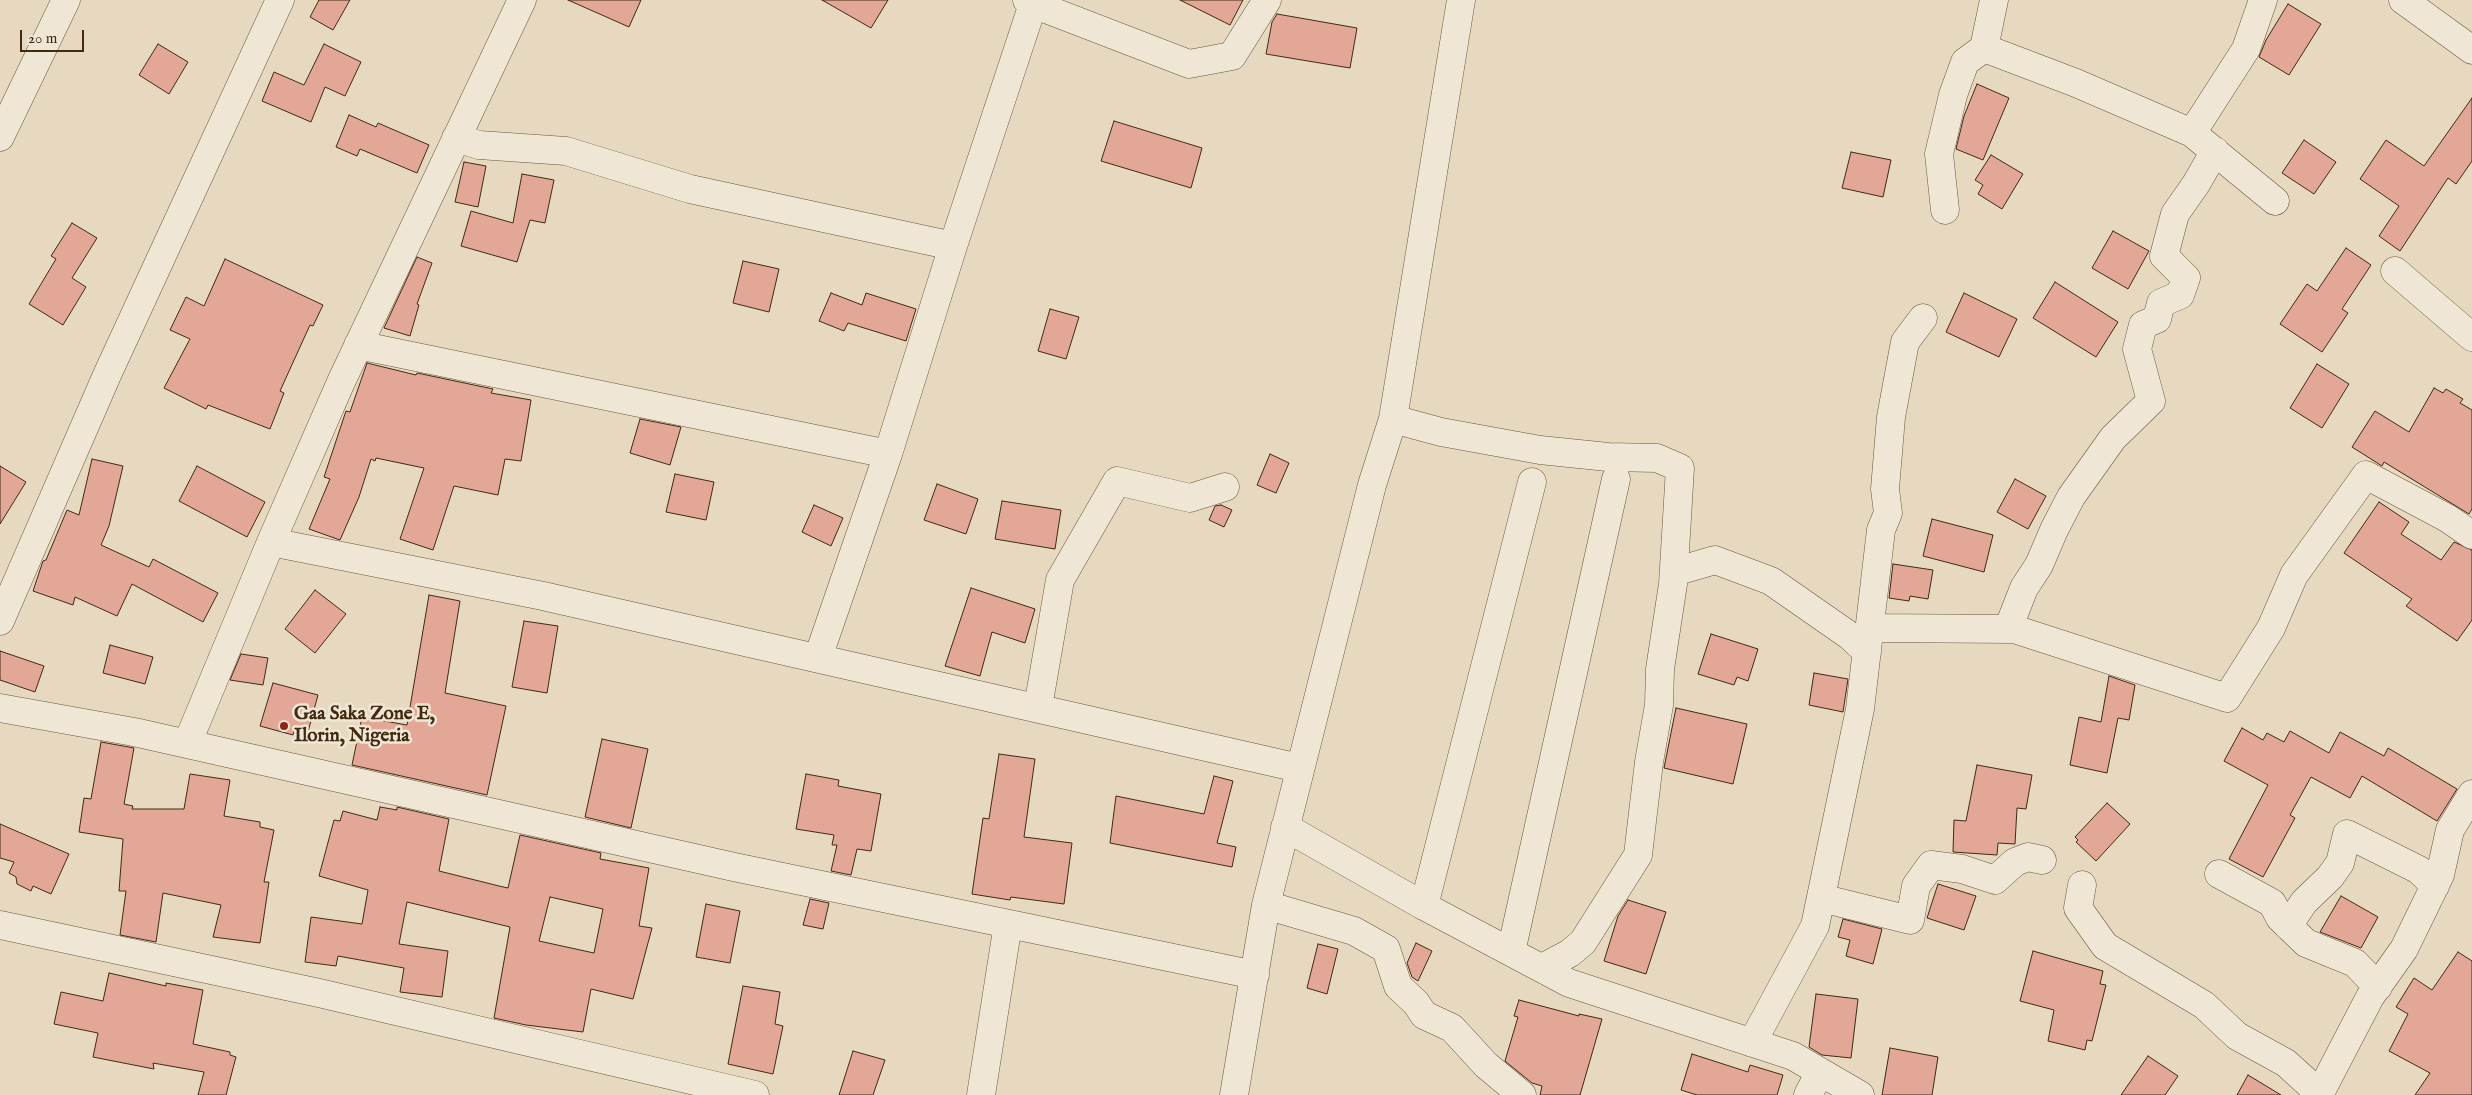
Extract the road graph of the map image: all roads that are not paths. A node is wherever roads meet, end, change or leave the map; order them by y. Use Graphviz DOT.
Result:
graph roads {
  1 [pos="66,0"];
  2 [pos="280,0"];
  3 [pos="522,0"];
  4 [pos="1267,0"];
  5 [pos="1461,0"];
  6 [pos="1994,0"];
  7 [pos="2263,0"];
  8 [pos="2402,0"];
  9 [pos="1030,2"];
  10 [pos="1984,48"];
  11 [pos="2472,50"];
  12 [pos="2192,133"];
  13 [pos="0,137"];
  14 [pos="456,138"];
  15 [pos="2214,151"];
  16 [pos="2275,201"];
  17 [pos="1945,210"];
  18 [pos="953,246"];
  19 [pos="2395,271"];
  20 [pos="1922,318"];
  21 [pos="2472,337"];
  22 [pos="358,345"];
  23 [pos="1394,419"];
  24 [pos="888,454"];
  25 [pos="1616,479"];
  26 [pos="1532,482"];
  27 [pos="1225,487"];
  28 [pos="2472,535"];
  29 [pos="271,542"];
  30 [pos="1674,572"];
  31 [pos="0,621"];
  32 [pos="2008,629"];
  33 [pos="1868,640"];
  34 [pos="820,658"];
  35 [pos="1038,707"];
  36 [pos="0,708"];
  37 [pos="187,744"];
  38 [pos="1299,768"];
  39 [pos="2472,794"];
  40 [pos="1285,827"];
  41 [pos="2042,860"];
  42 [pos="2219,874"];
  43 [pos="2082,884"];
  44 [pos="2434,886"];
  45 [pos="1821,898"];
  46 [pos="1266,905"];
  47 [pos="1424,906"];
  48 [pos="1008,924"];
  49 [pos="0,926"];
  50 [pos="2288,926"];
  51 [pos="1511,952"];
  52 [pos="1542,968"];
  53 [pos="1255,975"];
  54 [pos="2378,987"];
  55 [pos="1752,1043"];
  56 [pos="1814,1083"];
  57 [pos="2320,1094"];
  58 [pos="755,1095"];
  59 [pos="982,1095"];
  60 [pos="1234,1095"];
  61 [pos="1522,1095"];
  62 [pos="1860,1095"];
  1 -- 13 [label="street"];
  2 -- 31 [label="street"];
  3 -- 14 [label="street"];
  4 -- 9 [label="street"];
  5 -- 23 [label="street"];
  6 -- 10 [label="street"];
  7 -- 12 [label="street"];
  8 -- 11 [label="street"];
  9 -- 18 [label="street"];
  10 -- 12 [label="street"];
  10 -- 17 [label="street"];
  12 -- 15 [label="street"];
  14 -- 18 [label="street"];
  14 -- 22 [label="street"];
  15 -- 16 [label="street"];
  15 -- 32 [label="street"];
  18 -- 24 [label="street"];
  19 -- 21 [label="street"];
  20 -- 33 [label="street"];
  22 -- 24 [label="street"];
  22 -- 29 [label="street"];
  23 -- 30 [label="street"];
  23 -- 38 [label="street"];
  24 -- 34 [label="street"];
  25 -- 51 [label="street"];
  26 -- 47 [label="street"];
  27 -- 35 [label="street"];
  28 -- 32 [label="street"];
  29 -- 34 [label="street"];
  29 -- 37 [label="street"];
  30 -- 33 [label="street"];
  30 -- 52 [label="street"];
  32 -- 33 [label="street"];
  33 -- 45 [label="street"];
  34 -- 35 [label="street"];
  35 -- 38 [label="street"];
  36 -- 37 [label="street"];
  37 -- 48 [label="street"];
  38 -- 40 [label="street"];
  39 -- 44 [label="street"];
  40 -- 46 [label="street"];
  40 -- 47 [label="street"];
  41 -- 45 [label="street"];
  42 -- 50 [label="street"];
  43 -- 57 [label="street"];
  44 -- 50 [label="street"];
  44 -- 54 [label="street"];
  45 -- 55 [label="street"];
  46 -- 53 [label="street"];
  46 -- 61 [label="street"];
  47 -- 51 [label="street"];
  48 -- 53 [label="street"];
  48 -- 59 [label="street"];
  49 -- 58 [label="street"];
  50 -- 54 [label="street"];
  51 -- 52 [label="street"];
  52 -- 55 [label="street"];
  53 -- 60 [label="street"];
  54 -- 57 [label="street"];
  55 -- 56 [label="street"];
  56 -- 62 [label="street"];
}
